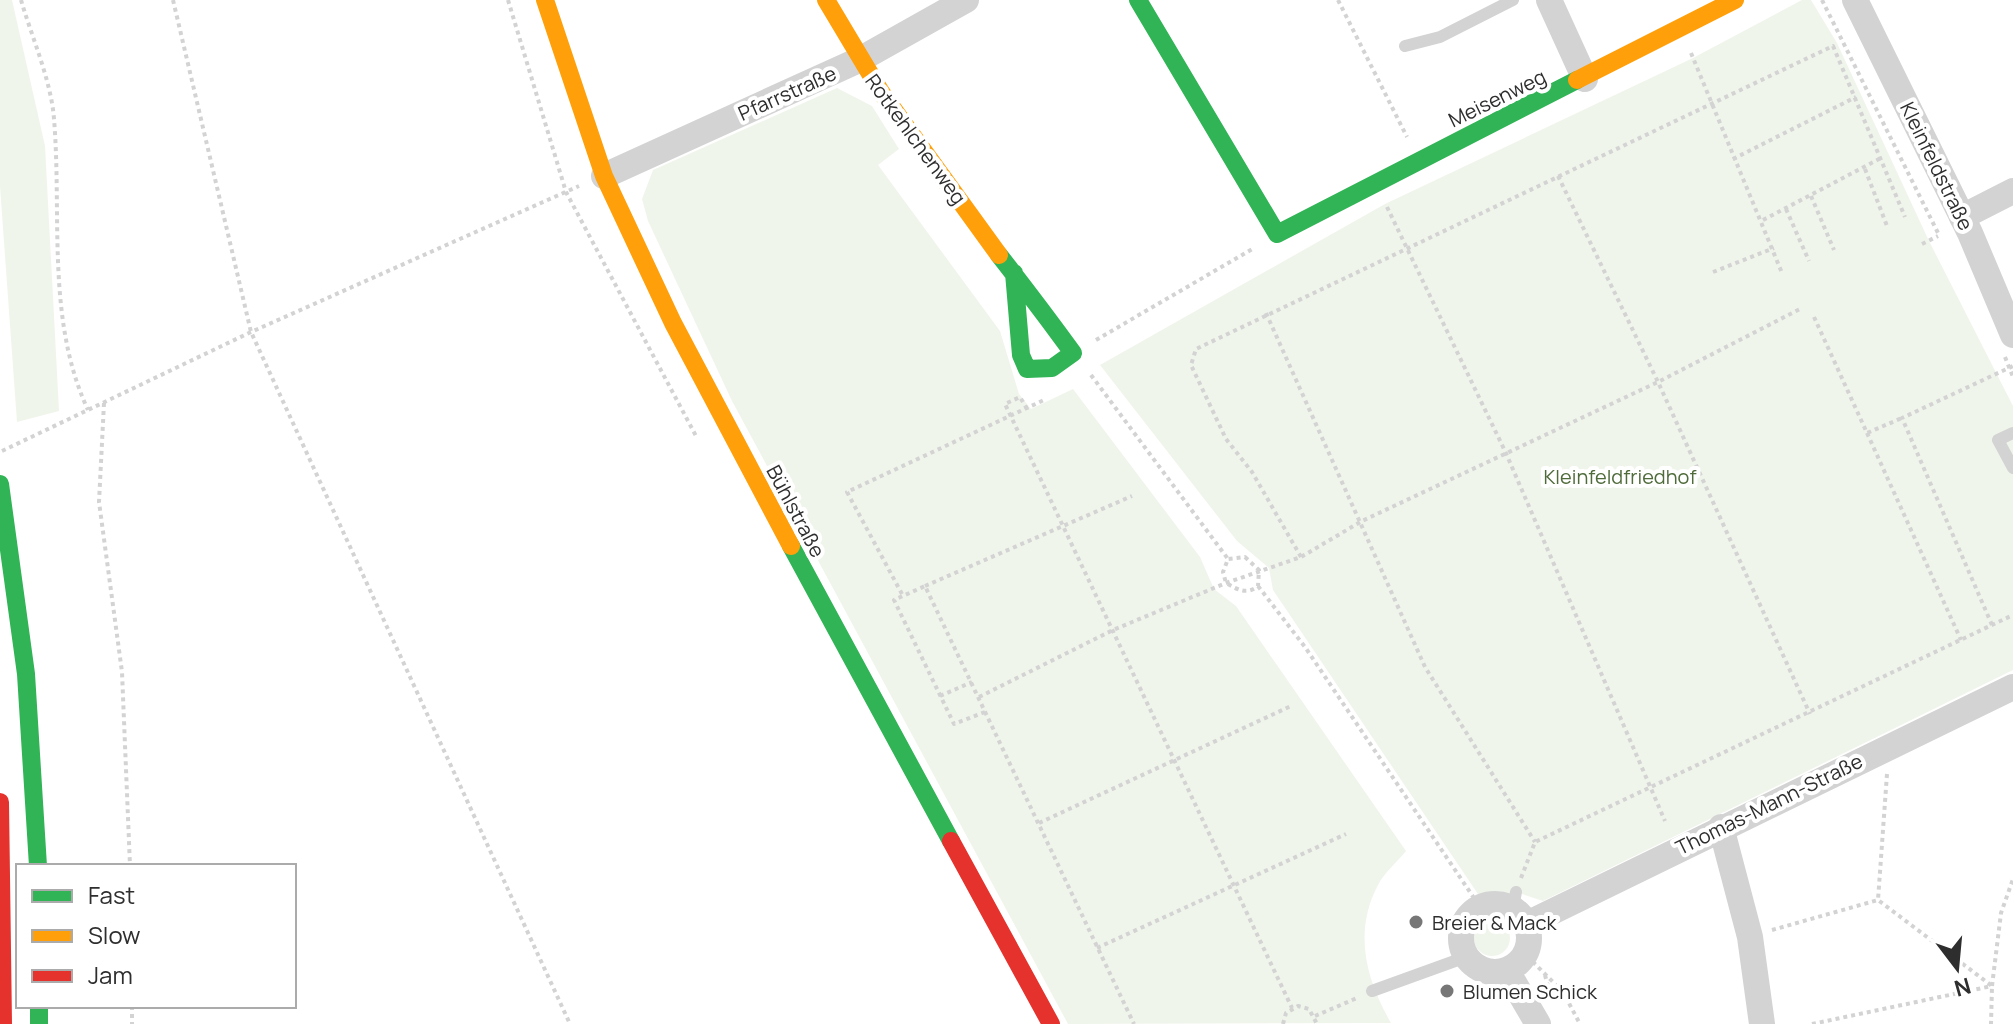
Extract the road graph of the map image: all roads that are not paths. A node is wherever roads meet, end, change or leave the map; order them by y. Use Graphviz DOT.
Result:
graph roads {
  1 [pos="545,0"];
  2 [pos="826,0"];
  3 [pos="966,0"];
  4 [pos="1138,0"];
  5 [pos="1513,0"];
  6 [pos="1549,0"];
  7 [pos="1735,0"];
  8 [pos="1855,0"];
  9 [pos="1405,46"];
  10 [pos="859,60"];
  11 [pos="1585,79"];
  12 [pos="604,176"];
  13 [pos="2013,191"];
  14 [pos="1962,217"];
  15 [pos="1014,273"];
  16 [pos="2013,335"];
  17 [pos="2013,433"];
  18 [pos="2013,468"];
  19 [pos="0,484"];
  20 [pos="2013,687"];
  21 [pos="0,802"];
  22 [pos="1721,827"];
  23 [pos="38,864"];
  24 [pos="1519,908"];
  25 [pos="1466,957"];
  26 [pos="1516,963"];
  27 [pos="1372,991"];
  28 [pos="3,1024"];
  29 [pos="1051,1024"];
  30 [pos="1538,1024"];
  31 [pos="1762,1024"];
  1 -- 12 [label="main road, Bühlstraße"];
  2 -- 10 [label="main road, Rotkehlchenweg"];
  3 -- 10 [label="street, Pfarrstraße"];
  4 -- 11 [label="main road, Meisenweg"];
  5 -- 9 [label="lane"];
  6 -- 11 [label="street"];
  7 -- 11 [label="main road, Meisenweg"];
  8 -- 14 [label="street, Kleinfeldstraße"];
  10 -- 12 [label="street, Pfarrstraße"];
  10 -- 15 [label="main road, Rotkehlchenweg"];
  12 -- 29 [label="main road, Bühlstraße"];
  13 -- 14 [label="street"];
  14 -- 16 [label="street, Kleinfeldstraße"];
  15 -- 15 [label="main road, Rotkehlchenweg"];
  17 -- 18 [label="lane"];
  19 -- 23 [label="main road"];
  20 -- 22 [label="street, Thomas-Mann-Straße"];
  21 -- 28 [label="main road"];
  22 -- 24 [label="street, Thomas-Mann-Straße"];
  22 -- 31 [label="street"];
  24 -- 25 [label="street"];
  24 -- 26 [label="street"];
  25 -- 26 [label="street"];
  25 -- 27 [label="lane"];
  26 -- 30 [label="street"];
}
